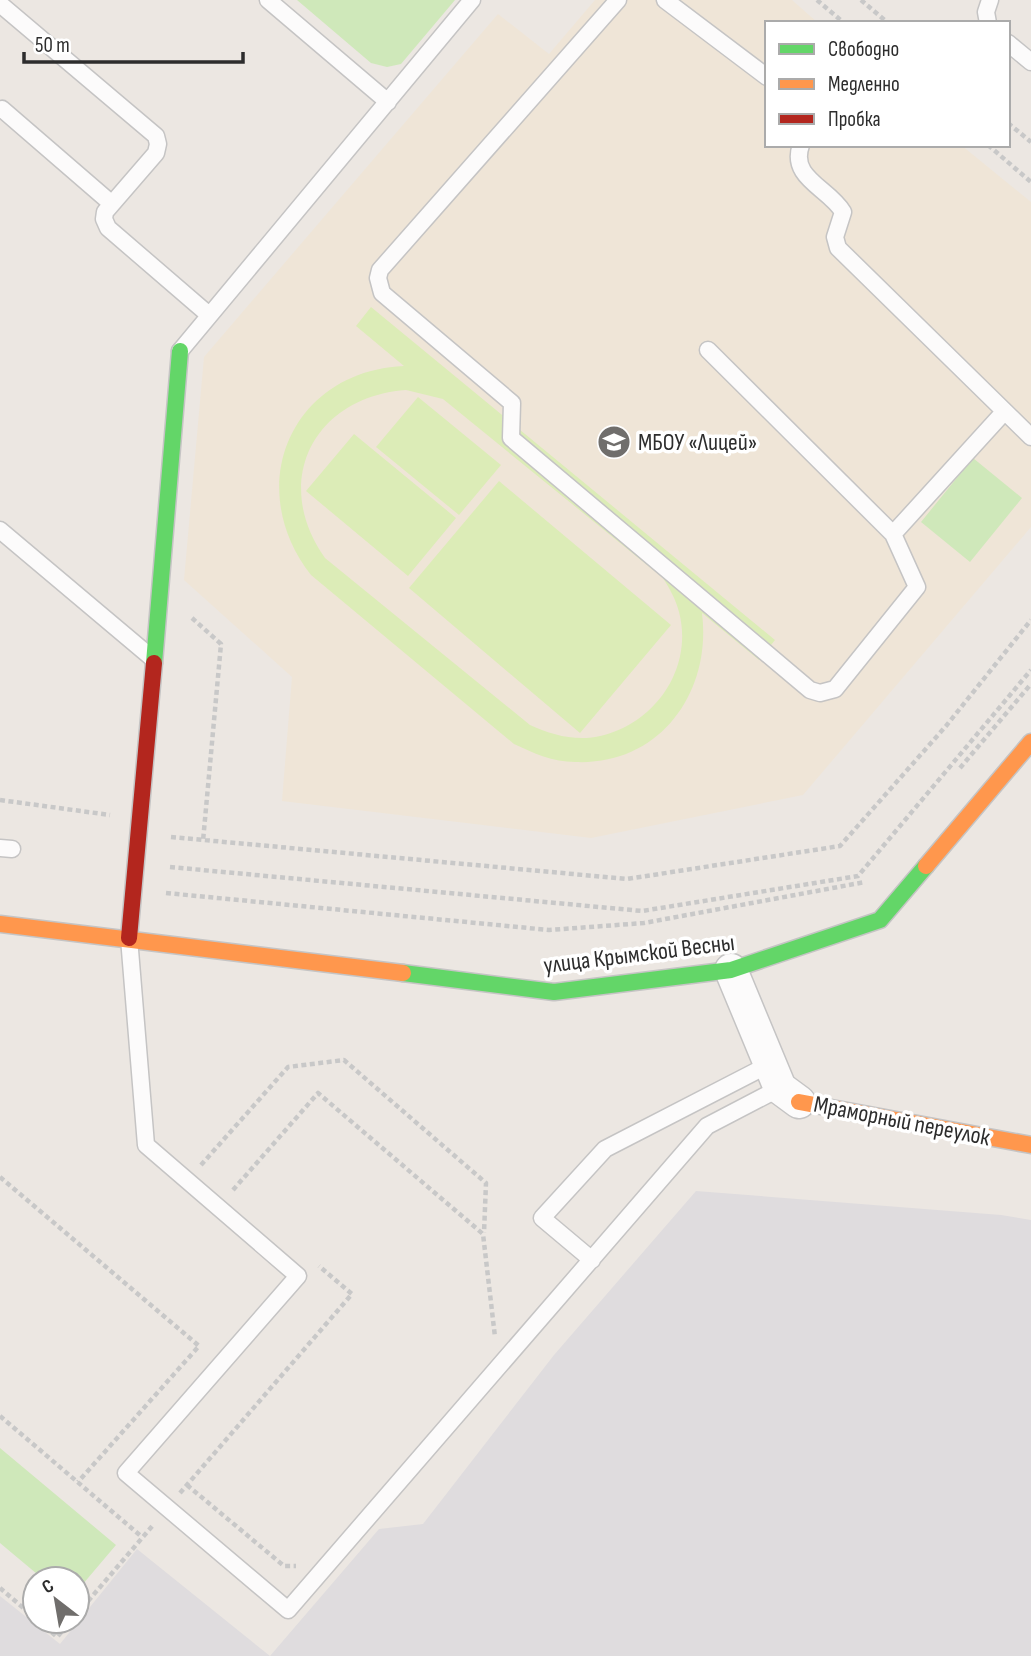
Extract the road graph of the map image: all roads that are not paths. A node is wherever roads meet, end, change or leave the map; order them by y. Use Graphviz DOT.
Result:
graph roads {
  1 [pos="268,0"];
  2 [pos="472,0"];
  3 [pos="618,0"];
  4 [pos="665,0"];
  5 [pos="990,0"];
  6 [pos="0,4"];
  7 [pos="988,21"];
  8 [pos="1010,45"];
  9 [pos="1031,62"];
  10 [pos="765,75"];
  11 [pos="388,102"];
  12 [pos="0,110"];
  13 [pos="800,147"];
  14 [pos="112,204"];
  15 [pos="209,315"];
  16 [pos="708,350"];
  17 [pos="180,351"];
  18 [pos="1004,412"];
  19 [pos="1031,437"];
  20 [pos="0,530"];
  21 [pos="893,534"];
  22 [pos="154,659"];
  23 [pos="1031,742"];
  24 [pos="0,924"];
  25 [pos="129,938"];
  26 [pos="731,970"];
  27 [pos="783,1085"];
  28 [pos="1031,1145"];
  29 [pos="592,1259"];
  1 -- 11 [label="lane"];
  2 -- 11 [label="lane"];
  3 -- 21 [label="lane"];
  4 -- 10 [label="lane"];
  5 -- 7 [label="lane"];
  6 -- 14 [label="lane"];
  8 -- 9 [label="lane"];
  11 -- 15 [label="lane"];
  12 -- 14 [label="lane"];
  13 -- 18 [label="lane"];
  14 -- 15 [label="lane"];
  15 -- 17 [label="lane"];
  16 -- 21 [label="lane"];
  17 -- 22 [label="street"];
  18 -- 19 [label="lane"];
  18 -- 21 [label="lane"];
  20 -- 22 [label="lane"];
  22 -- 25 [label="street"];
  23 -- 26 [label="street, улица Крымской Весны"];
  24 -- 25 [label="street, улица Крымской Весны"];
  25 -- 26 [label="street, улица Крымской Весны"];
  25 -- 29 [label="lane"];
  26 -- 27 [label="street"];
  27 -- 28 [label="street, Мраморный переулок"];
  27 -- 29 [label="lane"];
  27 -- 29 [label="lane"];
}
